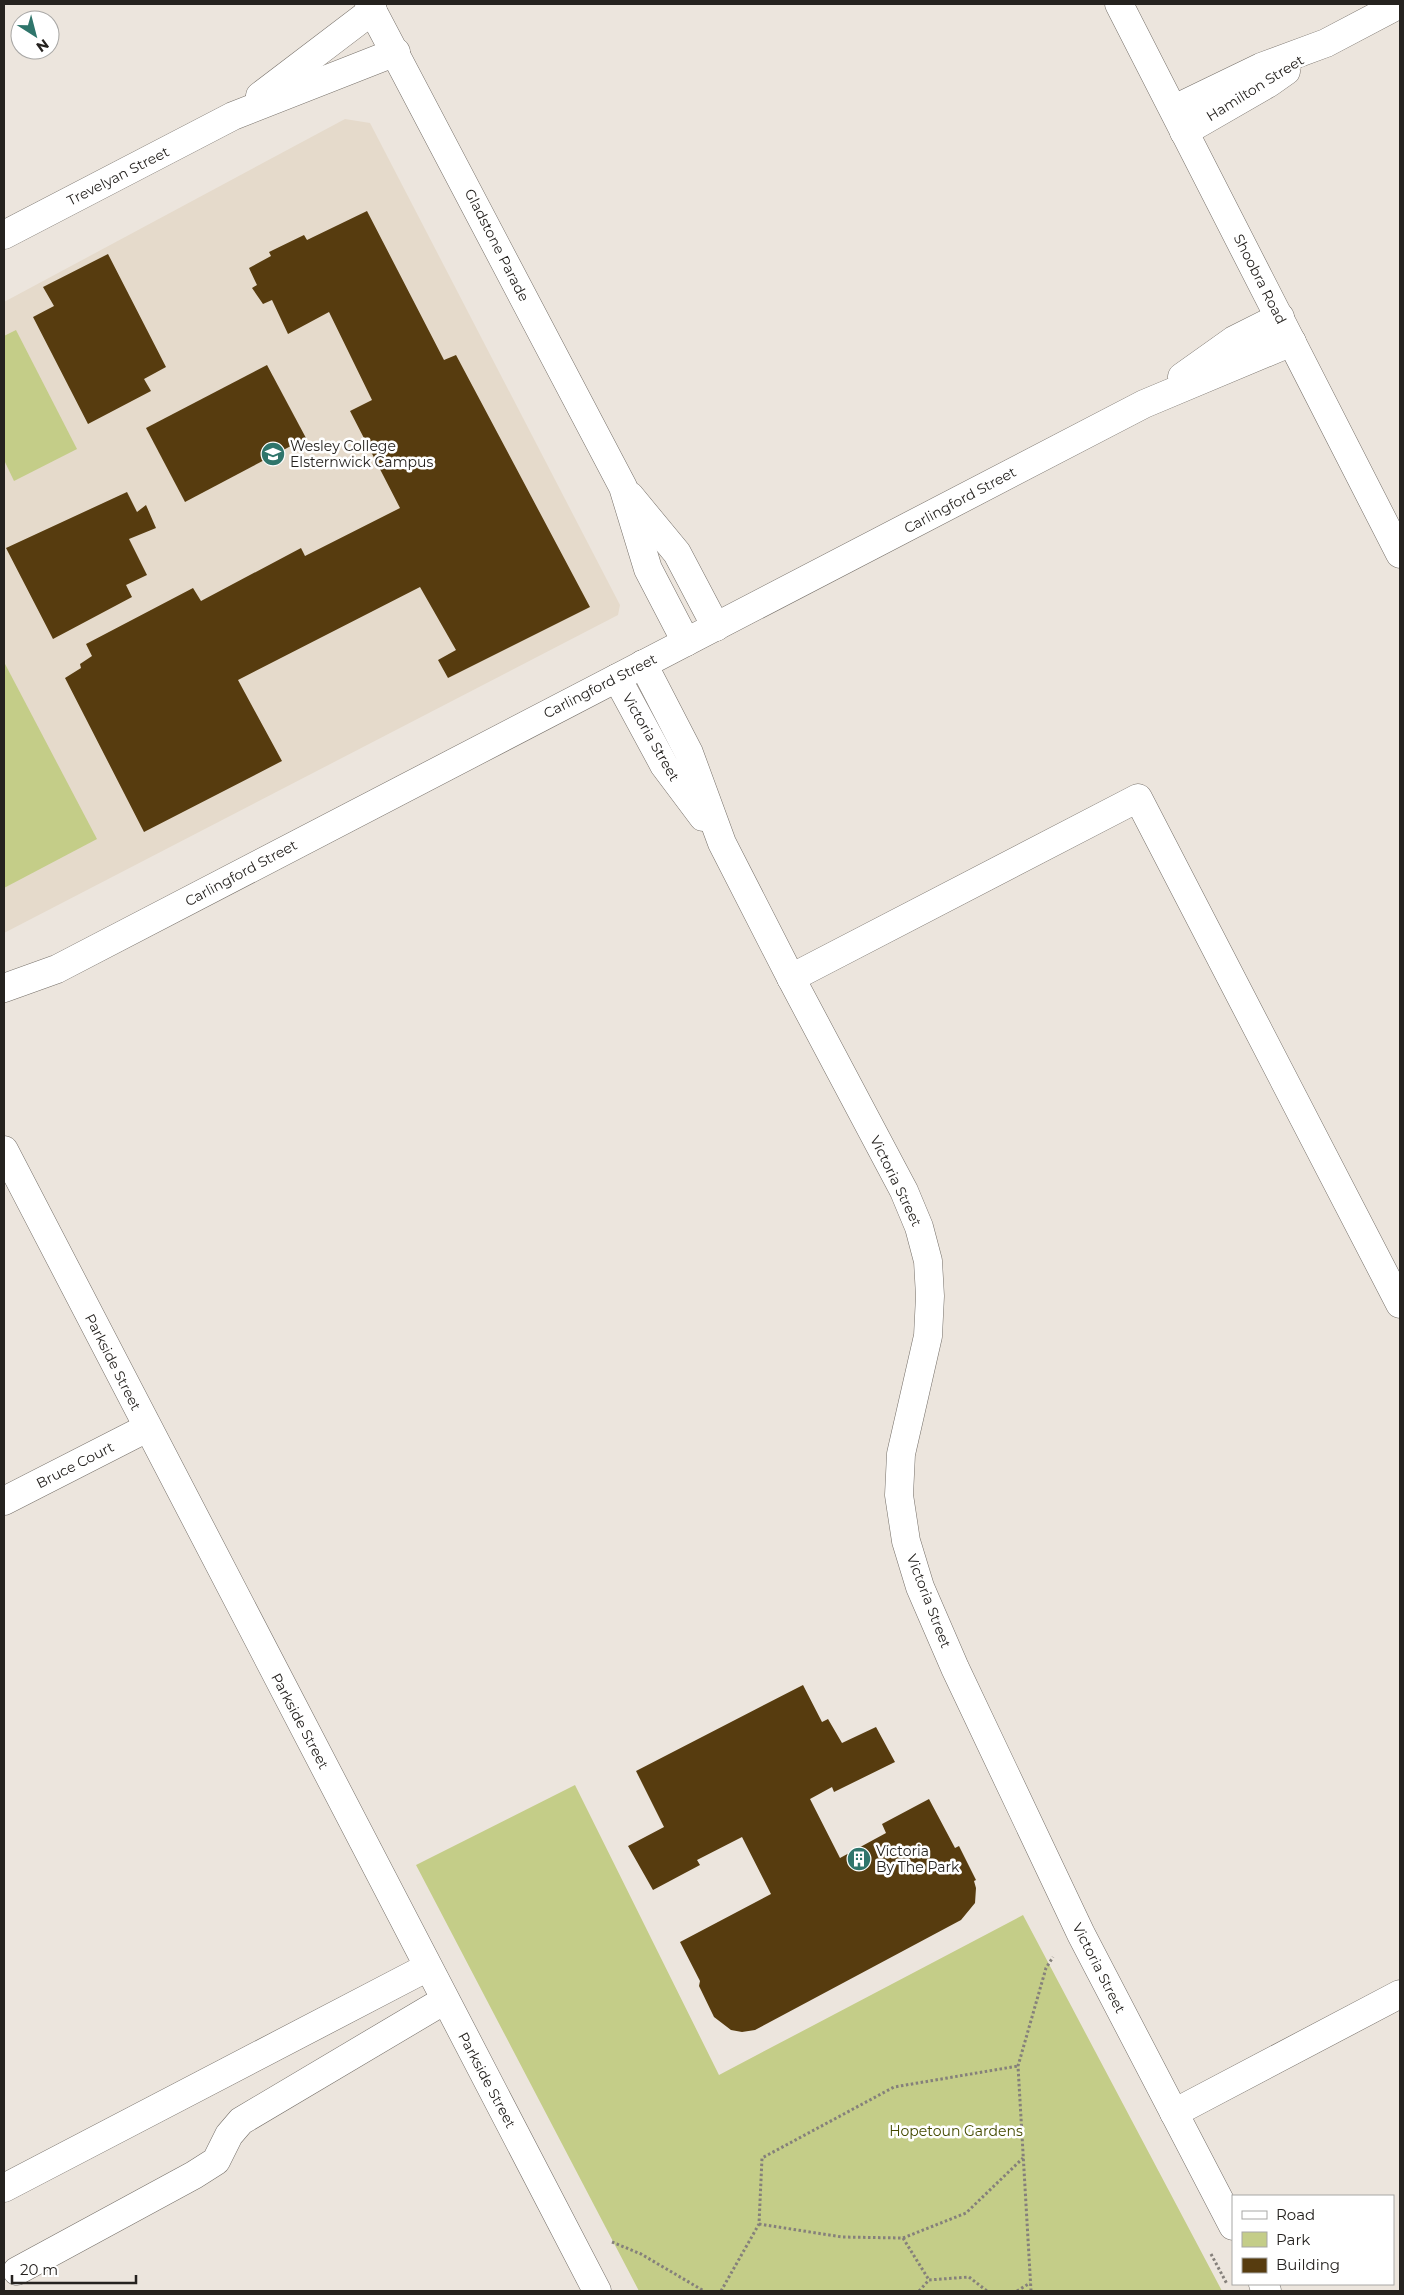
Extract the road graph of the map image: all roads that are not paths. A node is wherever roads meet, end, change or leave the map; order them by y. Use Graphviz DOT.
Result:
graph roads {
  1 [pos="1120,4"];
  2 [pos="1400,4"];
  3 [pos="371,7"];
  4 [pos="396,52"];
  5 [pos="233,116"];
  6 [pos="1179,120"];
  7 [pos="4,235"];
  8 [pos="1280,317"];
  9 [pos="1292,342"];
  10 [pos="1144,404"];
  11 [pos="622,487"];
  12 [pos="1400,554"];
  13 [pos="716,627"];
  14 [pos="686,642"];
  15 [pos="643,664"];
  16 [pos="617,678"];
  17 [pos="722,843"];
  18 [pos="57,969"];
  19 [pos="791,978"];
  20 [pos="4,988"];
  21 [pos="4,1008"];
  22 [pos="4,1150"];
  23 [pos="1400,1304"];
  24 [pos="147,1428"];
  25 [pos="4,1501"];
  26 [pos="428,1967"];
  27 [pos="1400,1994"];
  28 [pos="445,2000"];
  29 [pos="1174,2113"];
  30 [pos="4,2188"];
  31 [pos="1232,2224"];
  32 [pos="17,2272"];
  33 [pos="597,2291"];
  1 -- 6 [label="street, Shoobra Road"];
  2 -- 6 [label="street, Hamilton Street"];
  3 -- 4 [label="street, Gladstone Parade"];
  3 -- 5 [label="street, Trevelyan Street"];
  4 -- 5 [label="street, Trevelyan Street"];
  4 -- 11 [label="street, Gladstone Parade"];
  5 -- 7 [label="street, Trevelyan Street"];
  6 -- 8 [label="street, Shoobra Road"];
  8 -- 9 [label="street, Shoobra Road"];
  8 -- 10 [label="street, Carlingford Street"];
  9 -- 10 [label="street, Carlingford Street"];
  9 -- 12 [label="street, Shoobra Road"];
  10 -- 13 [label="street, Carlingford Street"];
  11 -- 13 [label="street, Gladstone Parade"];
  11 -- 14 [label="street, Gladstone Parade"];
  13 -- 14 [label="street, Carlingford Street"];
  14 -- 15 [label="street, Carlingford Street"];
  15 -- 16 [label="street, Carlingford Street"];
  15 -- 17 [label="street, Victoria Street"];
  16 -- 17 [label="street, Victoria Street"];
  16 -- 18 [label="street, Carlingford Street"];
  17 -- 19 [label="street, Victoria Street"];
  18 -- 20 [label="street, Carlingford Street"];
  18 -- 21 [label="street, Carlingford Street"];
  19 -- 23 [label="street"];
  19 -- 29 [label="street, Victoria Street"];
  22 -- 24 [label="street, Parkside Street"];
  24 -- 25 [label="street, Bruce Court"];
  24 -- 26 [label="street, Parkside Street"];
  26 -- 28 [label="street, Parkside Street"];
  26 -- 30 [label="street"];
  27 -- 29 [label="street"];
  28 -- 32 [label="street"];
  28 -- 33 [label="street, Parkside Street"];
  29 -- 31 [label="street, Victoria Street"];
}
